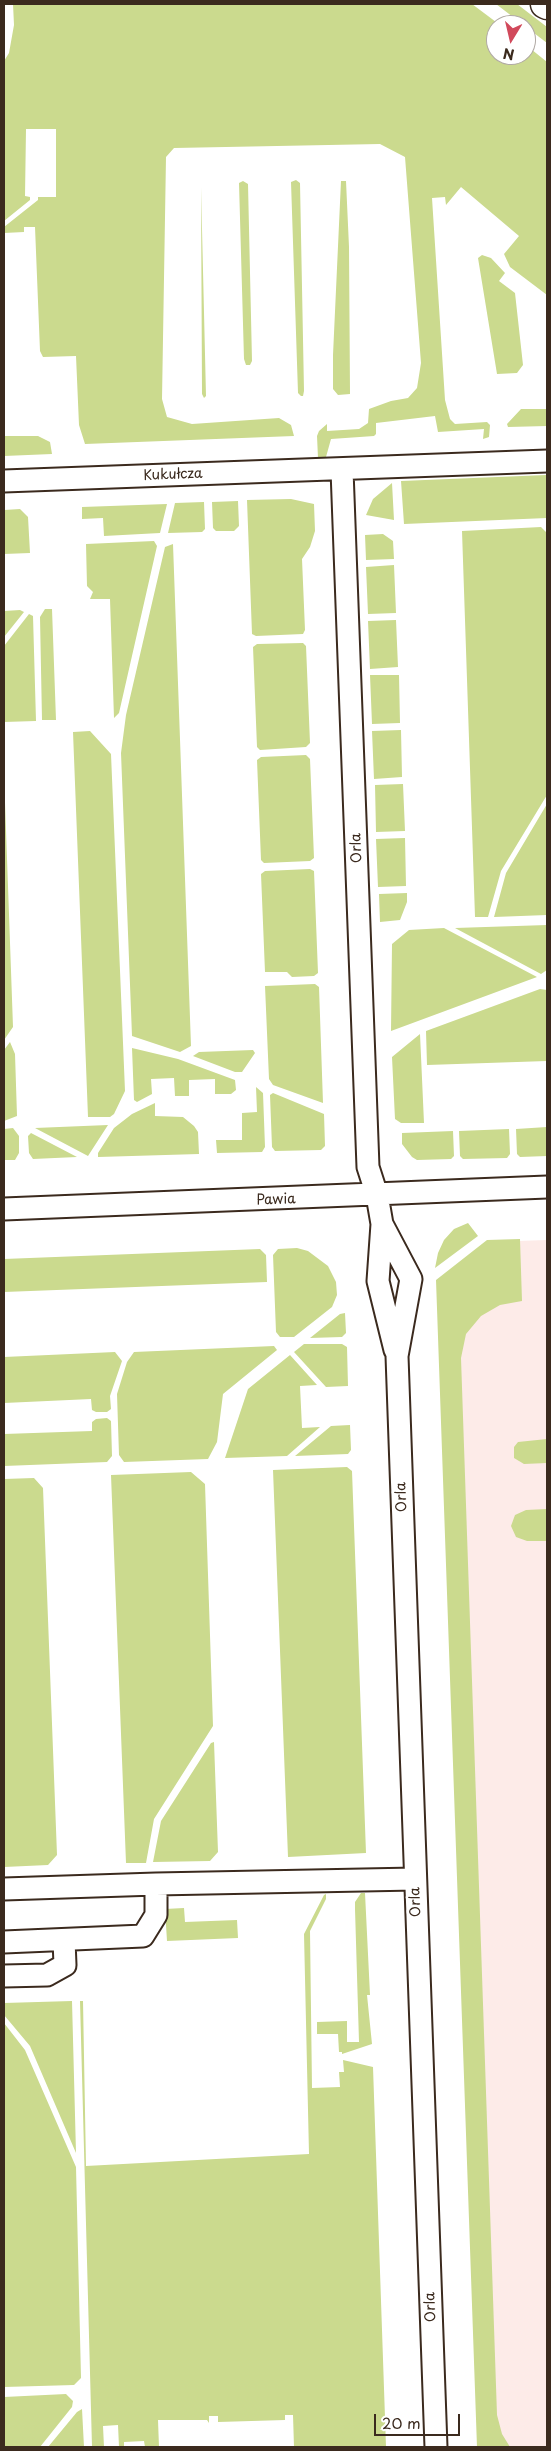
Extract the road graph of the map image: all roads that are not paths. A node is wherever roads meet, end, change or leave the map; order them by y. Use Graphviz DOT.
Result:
graph roads {
  1 [pos="547,461"];
  2 [pos="342,470"];
  3 [pos="4,481"];
  4 [pos="547,1188"];
  5 [pos="377,1195"];
  6 [pos="4,1210"];
  7 [pos="382,1224"];
  8 [pos="397,1356"];
  9 [pos="415,1879"];
  10 [pos="156,1884"];
  11 [pos="4,1889"];
  12 [pos="64,1940"];
  13 [pos="4,1942"];
  14 [pos="4,1976"];
  15 [pos="436,2447"];
  1 -- 2 [label="street, Kukułcza"];
  2 -- 3 [label="street, Kukułcza"];
  2 -- 5 [label="street, Orla"];
  4 -- 5 [label="street, Pawia"];
  5 -- 6 [label="street, Pawia"];
  5 -- 7 [label="street, Orla"];
  7 -- 8 [label="street, Orla"];
  7 -- 8 [label="street, Orla"];
  8 -- 9 [label="street, Orla"];
  9 -- 10 [label="street"];
  9 -- 15 [label="street, Orla"];
  10 -- 11 [label="street"];
  10 -- 12 [label="street"];
  12 -- 13 [label="street"];
  12 -- 14 [label="street"];
}
